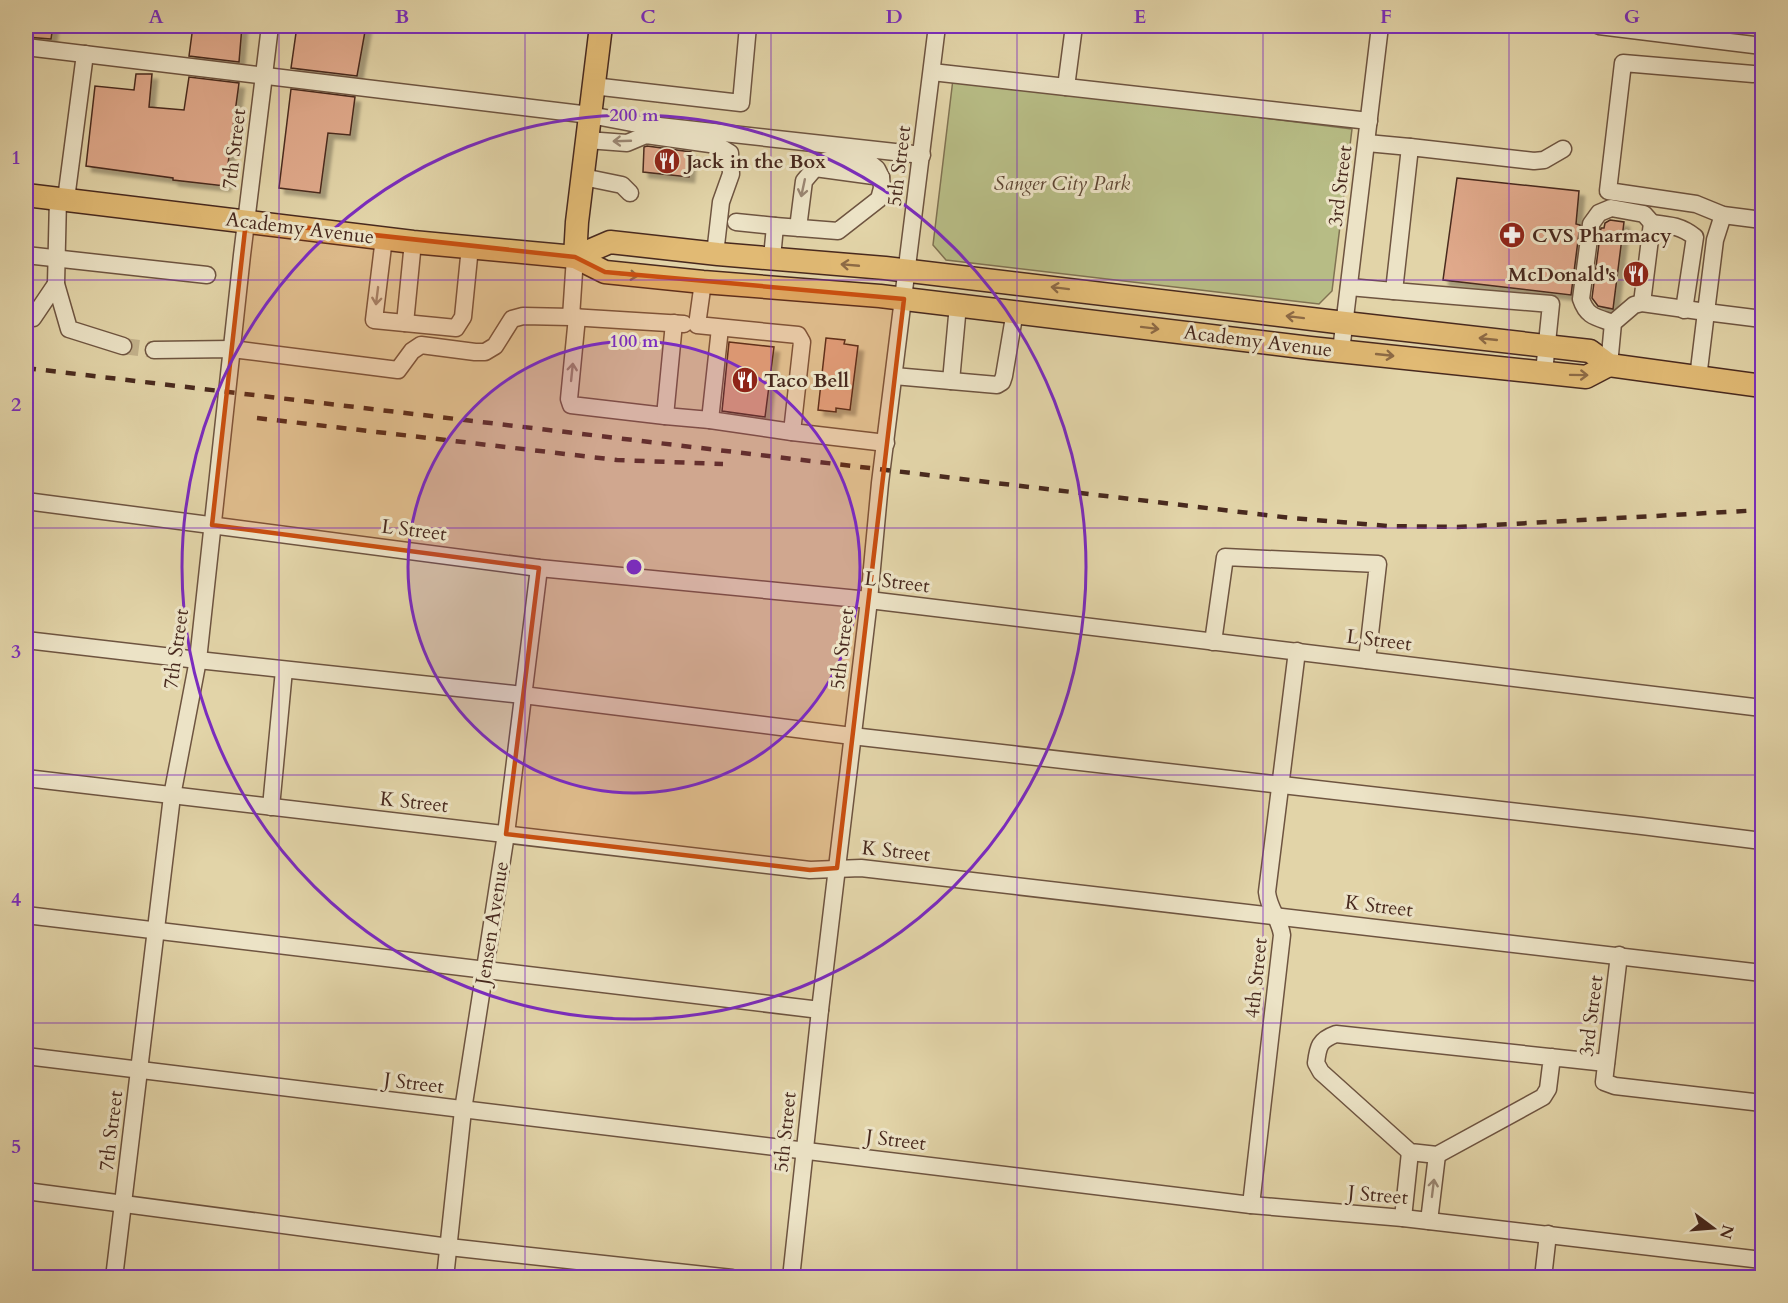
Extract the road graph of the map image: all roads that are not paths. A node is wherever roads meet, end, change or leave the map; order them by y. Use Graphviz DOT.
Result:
graph roads {
  1 [pos="270,26"];
  2 [pos="601,26"];
  3 [pos="748,26"];
  4 [pos="938,26"];
  5 [pos="1074,26"];
  6 [pos="1380,26"];
  7 [pos="1599,26"];
  8 [pos="1762,46"];
  9 [pos="26,47"];
  10 [pos="85,54"];
  11 [pos="932,72"];
  12 [pos="1753,74"];
  13 [pos="264,76"];
  14 [pos="593,86"];
  15 [pos="1066,87"];
  16 [pos="590,115"];
  17 [pos="1369,121"];
  18 [pos="587,140"];
  19 [pos="1367,142"];
  20 [pos="1410,147"];
  21 [pos="1563,149"];
  22 [pos="922,154"];
  23 [pos="583,177"];
  24 [pos="630,193"];
  25 [pos="26,195"];
  26 [pos="62,199"];
  27 [pos="1723,215"];
  28 [pos="1762,220"];
  29 [pos="246,221"];
  30 [pos="736,222"];
  31 [pos="1652,223"];
  32 [pos="775,226"];
  33 [pos="798,228"];
  34 [pos="1695,237"];
  35 [pos="384,238"];
  36 [pos="1715,240"];
  37 [pos="413,242"];
  38 [pos="470,248"];
  39 [pos="715,254"];
  40 [pos="26,255"];
  41 [pos="575,257"];
  42 [pos="772,258"];
  43 [pos="57,259"];
  44 [pos="908,270"];
  45 [pos="207,275"];
  46 [pos="703,282"];
  47 [pos="56,284"];
  48 [pos="1349,287"];
  49 [pos="1394,291"];
  50 [pos="904,299"];
  51 [pos="1148,299"];
  52 [pos="1642,303"];
  53 [pos="958,305"];
  54 [pos="1684,309"];
  55 [pos="1015,311"];
  56 [pos="1706,312"];
  57 [pos="26,317"];
  58 [pos="574,317"];
  59 [pos="1060,317"];
  60 [pos="1762,318"];
  61 [pos="405,322"];
  62 [pos="674,323"];
  63 [pos="1345,323"];
  64 [pos="1613,323"];
  65 [pos="697,325"];
  66 [pos="720,328"];
  67 [pos="123,346"];
  68 [pos="1547,346"];
  69 [pos="232,349"];
  70 [pos="154,350"];
  71 [pos="1341,351"];
  72 [pos="1609,365"];
  73 [pos="1544,372"];
  74 [pos="894,376"];
  75 [pos="1698,378"];
  76 [pos="951,381"];
  77 [pos="1762,386"];
  78 [pos="665,416"];
  79 [pos="710,420"];
  80 [pos="792,432"];
  81 [pos="886,443"];
  82 [pos="26,501"];
  83 [pos="212,525"];
  84 [pos="539,568"];
  85 [pos="870,600"];
  86 [pos="26,639"];
  87 [pos="1213,642"];
  88 [pos="1297,651"];
  89 [pos="198,660"];
  90 [pos="1367,660"];
  91 [pos="284,670"];
  92 [pos="524,695"];
  93 [pos="1762,708"];
  94 [pos="852,736"];
  95 [pos="26,778"];
  96 [pos="1280,786"];
  97 [pos="172,796"];
  98 [pos="271,807"];
  99 [pos="506,834"];
  100 [pos="1762,841"];
  101 [pos="837,868"];
  102 [pos="26,915"];
  103 [pos="1273,915"];
  104 [pos="156,930"];
  105 [pos="1619,956"];
  106 [pos="485,970"];
  107 [pos="1762,973"];
  108 [pos="820,1010"];
  109 [pos="26,1056"];
  110 [pos="1552,1058"];
  111 [pos="1606,1063"];
  112 [pos="139,1071"];
  113 [pos="1762,1103"];
  114 [pos="463,1110"];
  115 [pos="804,1150"];
  116 [pos="1410,1152"];
  117 [pos="1437,1155"];
  118 [pos="26,1191"];
  119 [pos="123,1203"];
  120 [pos="1251,1205"];
  121 [pos="1403,1218"];
  122 [pos="1429,1221"];
  123 [pos="1548,1234"];
  124 [pos="448,1247"];
  125 [pos="1762,1260"];
  126 [pos="114,1278"];
  127 [pos="445,1278"];
  128 [pos="732,1278"];
  129 [pos="791,1278"];
  130 [pos="1543,1278"];
  1 -- 13 [label="street, 7th Street"];
  2 -- 14 [label="main road"];
  3 -- 14 [label="street"];
  4 -- 11 [label="street, 5th Street"];
  5 -- 15 [label="street"];
  6 -- 17 [label="street, 3rd Street"];
  7 -- 8 [label="street"];
  9 -- 10 [label="street"];
  10 -- 13 [label="street"];
  10 -- 26 [label="street"];
  11 -- 15 [label="street"];
  11 -- 22 [label="street, 5th Street"];
  12 -- 27 [label="street"];
  13 -- 16 [label="street"];
  13 -- 29 [label="street, 7th Street"];
  14 -- 16 [label="main road"];
  15 -- 17 [label="street"];
  16 -- 18 [label="main road"];
  16 -- 22 [label="street"];
  17 -- 19 [label="street, 3rd Street"];
  18 -- 23 [label="main road"];
  39 -- 18 [label="street, one-way"];
  19 -- 20 [label="street"];
  19 -- 48 [label="street, 3rd Street"];
  20 -- 21 [label="street"];
  20 -- 49 [label="street"];
  22 -- 44 [label="street, 5th Street"];
  23 -- 24 [label="street"];
  23 -- 41 [label="main road"];
  25 -- 26 [label="main road, Academy Avenue"];
  26 -- 29 [label="main road, Academy Avenue"];
  26 -- 43 [label="street"];
  27 -- 28 [label="street"];
  27 -- 36 [label="street"];
  29 -- 35 [label="main road, Academy Avenue"];
  29 -- 69 [label="street, 7th Street"];
  30 -- 32 [label="street"];
  31 -- 34 [label="street"];
  31 -- 52 [label="street"];
  31 -- 64 [label="street"];
  32 -- 33 [label="street"];
  32 -- 42 [label="street"];
  33 -- 33 [label="street, one-way"];
  34 -- 36 [label="street"];
  34 -- 54 [label="street"];
  35 -- 37 [label="main road, Academy Avenue"];
  35 -- 61 [label="street, one-way"];
  36 -- 56 [label="street"];
  37 -- 38 [label="main road, Academy Avenue"];
  37 -- 61 [label="street"];
  38 -- 41 [label="main road, Academy Avenue"];
  38 -- 61 [label="street"];
  39 -- 41 [label="main road, Academy Avenue"];
  39 -- 42 [label="main road, Academy Avenue"];
  40 -- 43 [label="street"];
  41 -- 46 [label="main road, Academy Avenue, one-way"];
  41 -- 58 [label="street"];
  44 -- 42 [label="main road, Academy Avenue, one-way"];
  43 -- 45 [label="street"];
  43 -- 47 [label="street"];
  44 -- 50 [label="street, 5th Street"];
  51 -- 44 [label="main road, Academy Avenue, one-way"];
  46 -- 50 [label="main road, Academy Avenue"];
  46 -- 65 [label="street"];
  47 -- 57 [label="street"];
  47 -- 67 [label="street"];
  48 -- 49 [label="street"];
  48 -- 63 [label="street, 3rd Street"];
  49 -- 68 [label="street"];
  50 -- 53 [label="main road, Academy Avenue"];
  50 -- 74 [label="street, 5th Street"];
  51 -- 59 [label="main road"];
  63 -- 51 [label="main road, Academy Avenue, one-way"];
  52 -- 54 [label="street"];
  52 -- 64 [label="street"];
  53 -- 55 [label="main road, Academy Avenue"];
  53 -- 76 [label="street"];
  54 -- 56 [label="street"];
  55 -- 59 [label="main road, Academy Avenue"];
  55 -- 76 [label="street"];
  56 -- 60 [label="street"];
  56 -- 75 [label="street"];
  58 -- 62 [label="street"];
  58 -- 69 [label="street"];
  78 -- 58 [label="street, one-way"];
  59 -- 71 [label="main road, Academy Avenue, one-way"];
  62 -- 65 [label="street"];
  62 -- 78 [label="street"];
  68 -- 63 [label="main road, Academy Avenue, one-way"];
  63 -- 71 [label="street, 3rd Street"];
  64 -- 72 [label="street"];
  65 -- 66 [label="street"];
  66 -- 79 [label="street"];
  66 -- 80 [label="street"];
  68 -- 72 [label="main road, Academy Avenue"];
  68 -- 73 [label="street"];
  69 -- 70 [label="street"];
  69 -- 83 [label="street, 7th Street"];
  71 -- 73 [label="main road, Academy Avenue, one-way"];
  73 -- 72 [label="main road, Academy Avenue, one-way"];
  72 -- 75 [label="main road, Academy Avenue"];
  74 -- 76 [label="street"];
  74 -- 81 [label="street, 5th Street"];
  75 -- 77 [label="main road, Academy Avenue"];
  78 -- 79 [label="street"];
  79 -- 80 [label="street"];
  80 -- 81 [label="street"];
  81 -- 85 [label="street, 5th Street"];
  82 -- 83 [label="street, L Street"];
  83 -- 84 [label="street, L Street"];
  83 -- 89 [label="street, 7th Street"];
  84 -- 85 [label="street, L Street"];
  84 -- 92 [label="street, Jensen Avenue"];
  85 -- 87 [label="street, L Street"];
  85 -- 94 [label="street, 5th Street"];
  86 -- 89 [label="street"];
  87 -- 88 [label="street, L Street"];
  87 -- 90 [label="street"];
  88 -- 90 [label="street, L Street"];
  88 -- 96 [label="street, 4th Street"];
  89 -- 91 [label="street"];
  89 -- 97 [label="street, 7th Street"];
  90 -- 93 [label="street, L Street"];
  91 -- 92 [label="street"];
  91 -- 98 [label="street"];
  92 -- 94 [label="street"];
  92 -- 99 [label="street, Jensen Avenue"];
  94 -- 96 [label="street"];
  94 -- 101 [label="street, 5th Street"];
  95 -- 97 [label="street, K Street"];
  96 -- 100 [label="street"];
  96 -- 103 [label="street, 4th Street"];
  97 -- 98 [label="street, K Street"];
  97 -- 104 [label="street, 7th Street"];
  98 -- 99 [label="street, K Street"];
  99 -- 101 [label="street, K Street"];
  99 -- 106 [label="street, Jensen Avenue"];
  101 -- 103 [label="street, K Street"];
  101 -- 108 [label="street, 5th Street"];
  102 -- 104 [label="street"];
  103 -- 105 [label="street, K Street"];
  103 -- 120 [label="street, 4th Street"];
  104 -- 106 [label="street"];
  104 -- 112 [label="street, 7th Street"];
  105 -- 107 [label="street, K Street"];
  105 -- 111 [label="street, 3rd Street"];
  106 -- 108 [label="street"];
  106 -- 114 [label="street, Jensen Avenue"];
  108 -- 115 [label="street, 5th Street"];
  109 -- 112 [label="street, J Street"];
  110 -- 111 [label="street"];
  110 -- 116 [label="street"];
  110 -- 117 [label="street"];
  111 -- 113 [label="street, 3rd Street"];
  112 -- 114 [label="street, J Street"];
  112 -- 119 [label="street, 7th Street"];
  114 -- 115 [label="street, J Street"];
  114 -- 124 [label="street, Jensen Avenue"];
  115 -- 120 [label="street, J Street"];
  115 -- 129 [label="street, 5th Street"];
  116 -- 117 [label="street"];
  116 -- 121 [label="street"];
  122 -- 117 [label="street, one-way"];
  118 -- 119 [label="street"];
  119 -- 124 [label="street"];
  119 -- 126 [label="street, 7th Street"];
  120 -- 121 [label="street, J Street"];
  121 -- 122 [label="street, J Street"];
  122 -- 123 [label="street, J Street"];
  123 -- 125 [label="street, J Street"];
  123 -- 130 [label="street"];
  124 -- 127 [label="street, Jensen Avenue"];
  124 -- 128 [label="street"];
}
